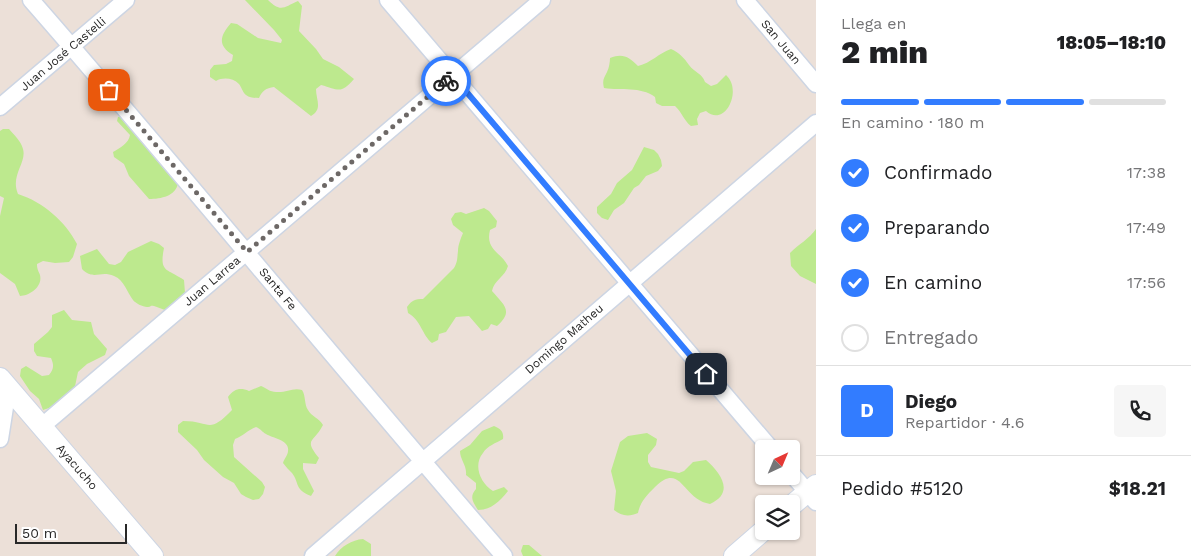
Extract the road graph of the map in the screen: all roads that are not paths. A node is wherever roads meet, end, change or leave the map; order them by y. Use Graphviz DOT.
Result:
graph roads {
  1 [pos="31,0"];
  2 [pos="126,0"];
  3 [pos="388,0"];
  4 [pos="542,0"];
  5 [pos="746,0"];
  6 [pos="72,46"];
  7 [pos="453,76"];
  8 [pos="816,84"];
  9 [pos="0,107"];
  10 [pos="816,124"];
  11 [pos="247,252"];
  12 [pos="630,283"];
  13 [pos="4,383"];
  14 [pos="42,427"];
  15 [pos="0,439"];
  16 [pos="763,440"];
  17 [pos="422,461"];
  18 [pos="800,481"];
  19 [pos="813,493"];
  20 [pos="800,501"];
  21 [pos="755,538"];
  22 [pos="153,556"];
  23 [pos="313,556"];
  24 [pos="504,556"];
  25 [pos="734,556"];
  1 -- 6 [label="street, Santa Fe"];
  2 -- 6 [label="street, Juan José Castelli"];
  3 -- 7 [label="street"];
  4 -- 7 [label="street, Juan Larrea"];
  5 -- 8 [label="street, San Juan"];
  6 -- 9 [label="street, Juan José Castelli"];
  6 -- 11 [label="street, Santa Fe"];
  7 -- 11 [label="street, Juan Larrea"];
  7 -- 12 [label="street"];
  10 -- 12 [label="street, Domingo Matheu"];
  11 -- 14 [label="street, Juan Larrea"];
  11 -- 17 [label="street, Santa Fe"];
  12 -- 16 [label="street"];
  12 -- 17 [label="street, Domingo Matheu"];
  13 -- 14 [label="street, Ayacucho"];
  13 -- 15 [label="street"];
  14 -- 22 [label="street, Ayacucho"];
  17 -- 23 [label="street, Domingo Matheu"];
  17 -- 24 [label="street, Santa Fe"];
  18 -- 19 [label="street"];
  19 -- 20 [label="street"];
  21 -- 25 [label="street"];
}
